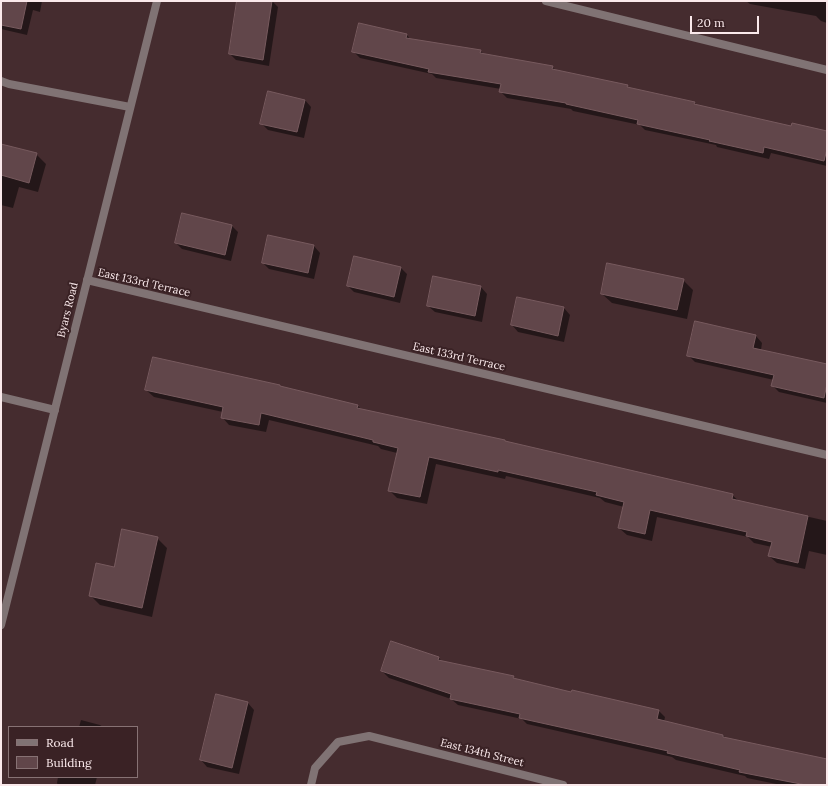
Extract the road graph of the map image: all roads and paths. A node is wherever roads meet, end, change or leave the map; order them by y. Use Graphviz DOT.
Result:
graph roads {
  1 [pos="156,1"];
  2 [pos="546,1"];
  3 [pos="827,70"];
  4 [pos="1,81"];
  5 [pos="130,107"];
  6 [pos="87,280"];
  7 [pos="1,397"];
  8 [pos="55,410"];
  9 [pos="827,455"];
  10 [pos="1,625"];
  11 [pos="312,785"];
  12 [pos="563,785"];
  1 -- 5 [label="street, Byars Road"];
  2 -- 3 [label="street"];
  4 -- 5 [label="street"];
  5 -- 6 [label="street, Byars Road"];
  6 -- 8 [label="street, Byars Road"];
  6 -- 9 [label="street, East 133rd Terrace"];
  7 -- 8 [label="street"];
  8 -- 10 [label="street, Byars Road"];
  11 -- 12 [label="street, East 134th Street"];
}
